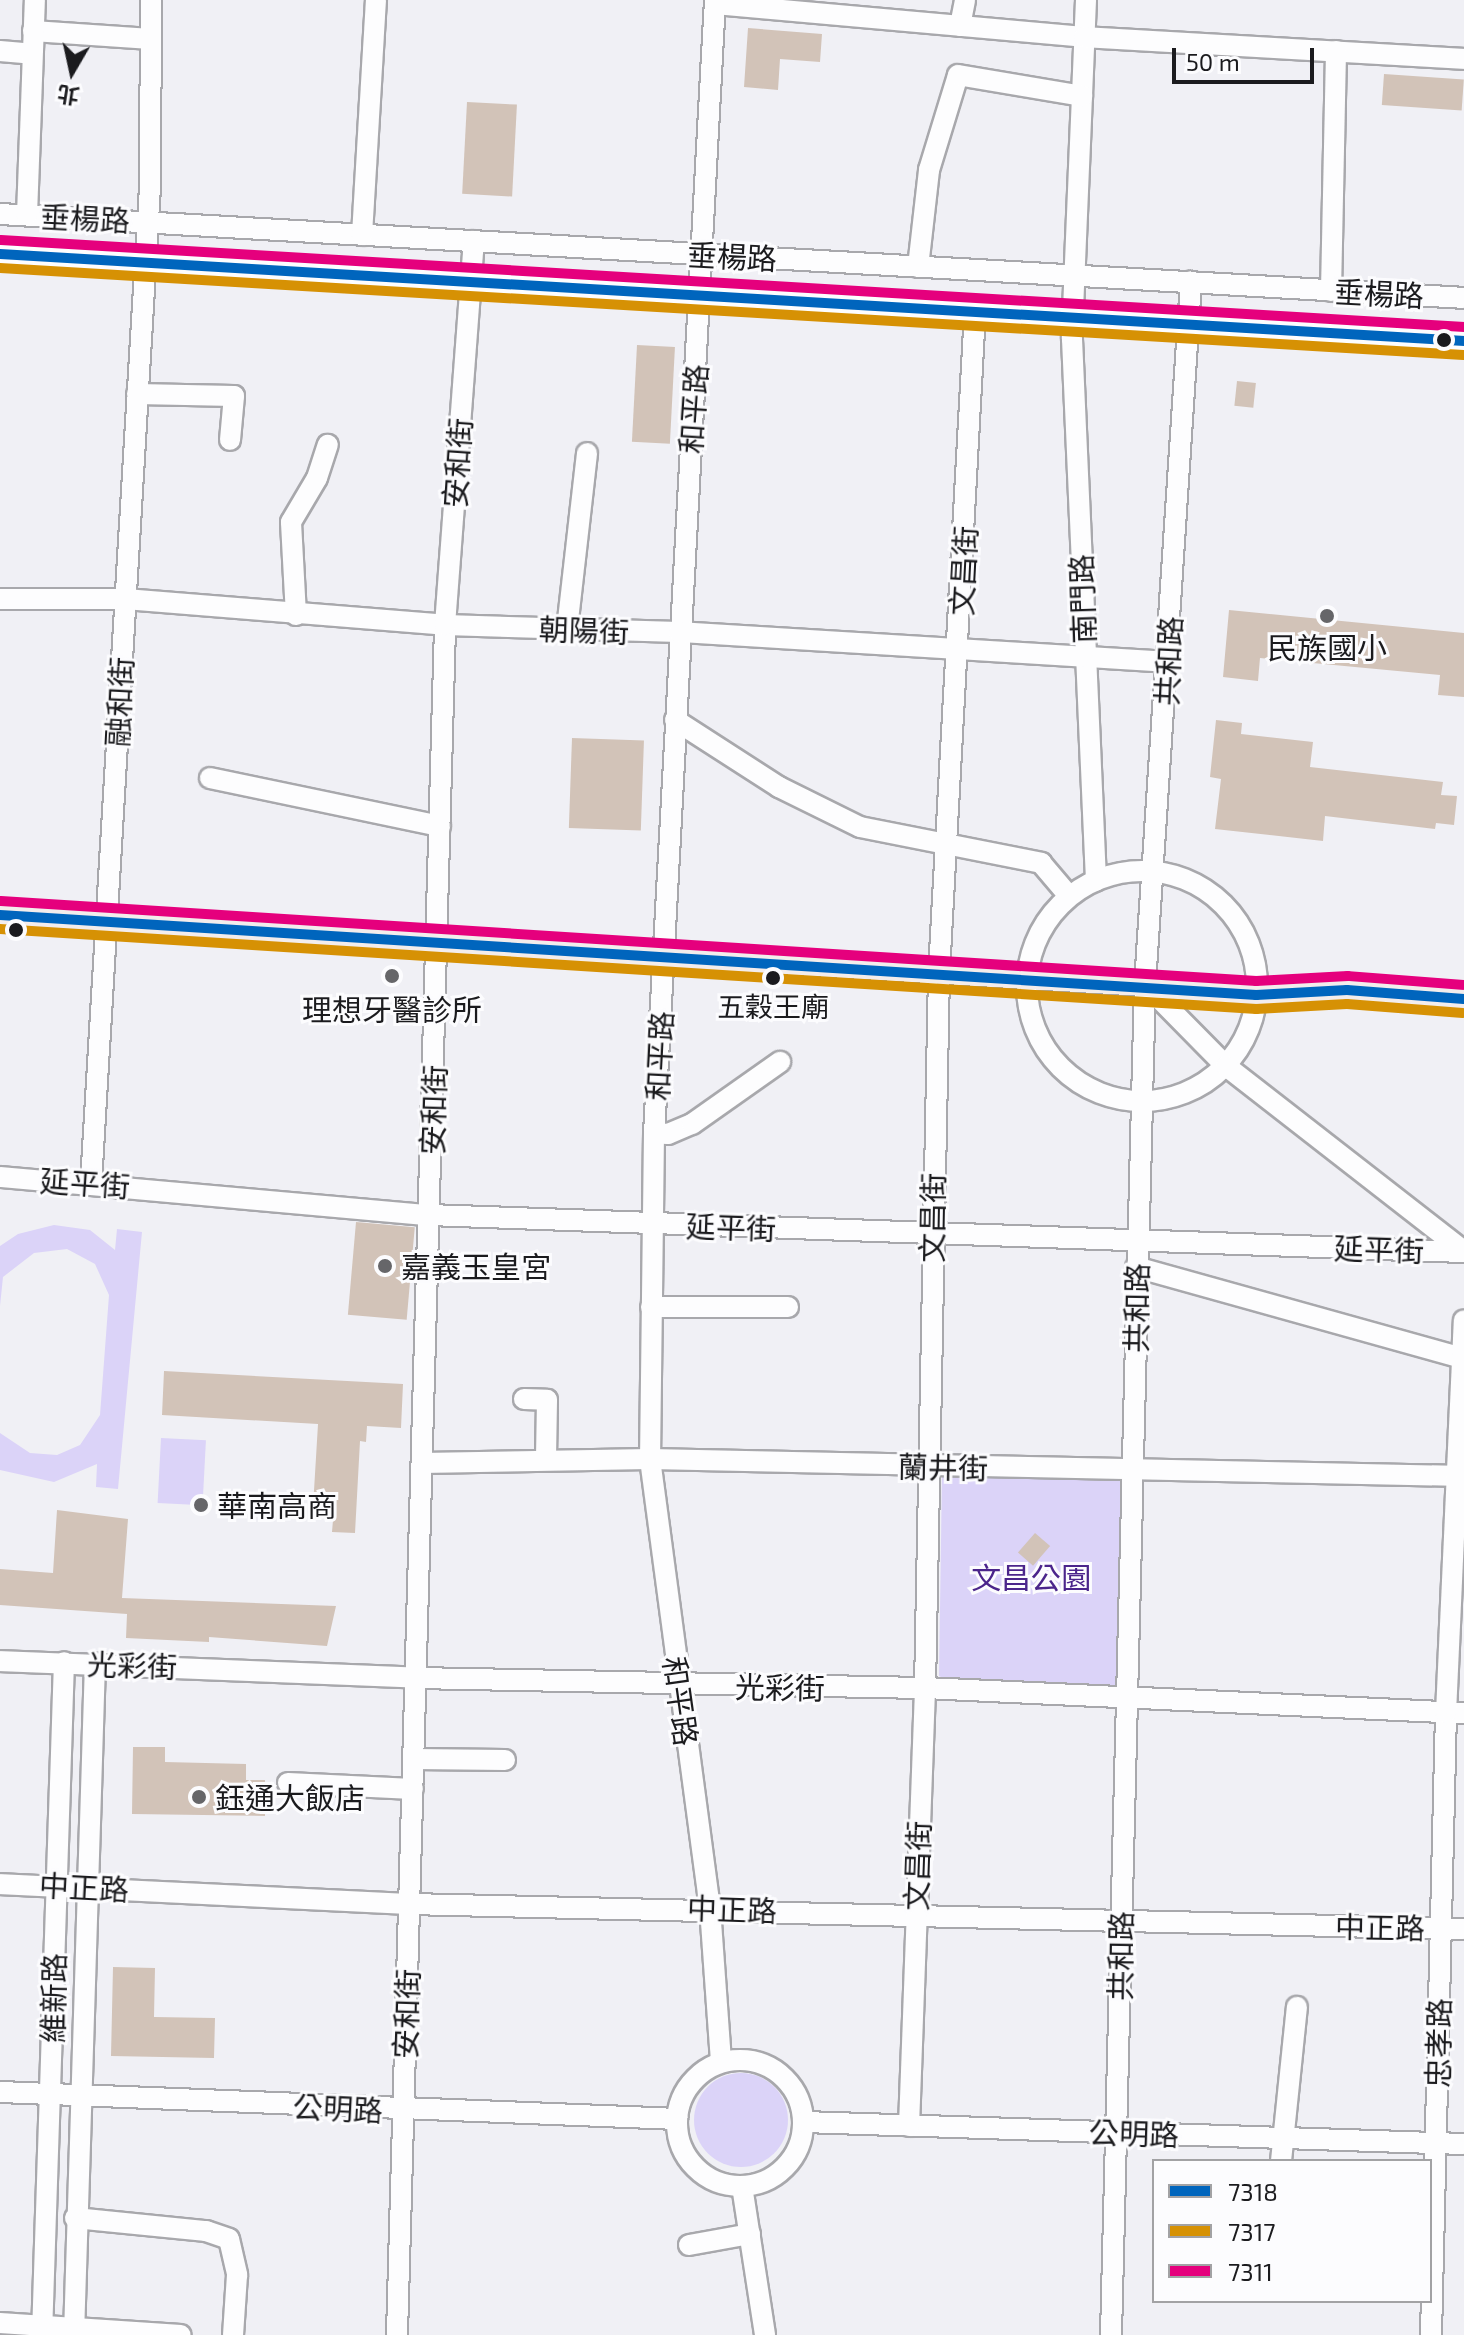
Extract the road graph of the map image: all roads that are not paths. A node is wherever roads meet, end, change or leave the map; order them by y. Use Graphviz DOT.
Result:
graph roads {
  1 [pos="35,0"];
  2 [pos="151,0"];
  3 [pos="376,0"];
  4 [pos="965,0"];
  5 [pos="1086,0"];
  6 [pos="715,2"];
  7 [pos="960,26"];
  8 [pos="33,31"];
  9 [pos="1084,37"];
  10 [pos="151,39"];
  11 [pos="0,51"];
  12 [pos="1336,51"];
  13 [pos="32,54"];
  14 [pos="1464,59"];
  15 [pos="1082,96"];
  16 [pos="0,214"];
  17 [pos="27,215"];
  18 [pos="147,222"];
  19 [pos="362,235"];
  20 [pos="474,241"];
  21 [pos="0,254"];
  22 [pos="703,254"];
  23 [pos="145,262"];
  24 [pos="918,267"];
  25 [pos="1075,276"];
  26 [pos="468,282"];
  27 [pos="1191,282"];
  28 [pos="1331,291"];
  29 [pos="702,295"];
  30 [pos="1464,298"];
  31 [pos="975,312"];
  32 [pos="1073,318"];
  33 [pos="1188,324"];
  34 [pos="1464,341"];
  35 [pos="137,394"];
  36 [pos="230,440"];
  37 [pos="328,445"];
  38 [pos="587,453"];
  39 [pos="0,599"];
  40 [pos="125,599"];
  41 [pos="296,615"];
  42 [pos="445,625"];
  43 [pos="567,629"];
  44 [pos="679,632"];
  45 [pos="959,650"];
  46 [pos="1084,661"];
  47 [pos="1168,662"];
  48 [pos="675,720"];
  49 [pos="210,778"];
  50 [pos="440,826"];
  51 [pos="948,844"];
  52 [pos="1155,871"];
  53 [pos="1096,880"];
  54 [pos="1069,896"];
  55 [pos="0,915"];
  56 [pos="106,921"];
  57 [pos="439,941"];
  58 [pos="665,955"];
  59 [pos="939,972"];
  60 [pos="1029,977"];
  61 [pos="1145,984"];
  62 [pos="1256,995"];
  63 [pos="1464,999"];
  64 [pos="780,1062"];
  65 [pos="1226,1066"];
  66 [pos="1142,1101"];
  67 [pos="654,1133"];
  68 [pos="0,1177"];
  69 [pos="91,1183"];
  70 [pos="429,1215"];
  71 [pos="653,1223"];
  72 [pos="932,1234"];
  73 [pos="1137,1241"];
  74 [pos="1464,1251"];
  75 [pos="1136,1267"];
  76 [pos="651,1307"];
  77 [pos="788,1307"];
  78 [pos="1464,1320"];
  79 [pos="1463,1358"];
  80 [pos="524,1399"];
  81 [pos="650,1459"];
  82 [pos="546,1460"];
  83 [pos="422,1463"];
  84 [pos="928,1467"];
  85 [pos="1134,1472"];
  86 [pos="1459,1476"];
  87 [pos="0,1661"];
  88 [pos="64,1662"];
  89 [pos="95,1663"];
  90 [pos="416,1678"];
  91 [pos="678,1685"];
  92 [pos="925,1688"];
  93 [pos="1127,1700"];
  94 [pos="1455,1713"];
  95 [pos="414,1759"];
  96 [pos="505,1760"];
  97 [pos="288,1783"];
  98 [pos="413,1789"];
  99 [pos="0,1884"];
  100 [pos="55,1885"];
  101 [pos="88,1886"];
  102 [pos="409,1904"];
  103 [pos="710,1908"];
  104 [pos="915,1916"];
  105 [pos="1120,1920"];
  106 [pos="1441,1929"];
  107 [pos="1464,1929"];
  108 [pos="1297,2007"];
  109 [pos="721,2060"];
  110 [pos="0,2092"];
  111 [pos="52,2093"];
  112 [pos="81,2094"];
  113 [pos="404,2112"];
  114 [pos="677,2119"];
  115 [pos="804,2122"];
  116 [pos="909,2126"];
  117 [pos="1115,2132"];
  118 [pos="1282,2138"];
  119 [pos="1435,2144"];
  120 [pos="1464,2144"];
  121 [pos="1281,2159"];
  122 [pos="742,2186"];
  123 [pos="75,2218"];
  124 [pos="750,2234"];
  125 [pos="689,2245"];
  126 [pos="1432,2287"];
  127 [pos="1432,2303"];
  128 [pos="0,2323"];
  129 [pos="42,2330"];
  130 [pos="74,2331"];
  131 [pos="181,2335"];
  132 [pos="233,2335"];
  133 [pos="397,2335"];
  134 [pos="765,2335"];
  135 [pos="1111,2335"];
  136 [pos="1431,2335"];
  1 -- 8 [label="street"];
  2 -- 10 [label="street, 融和街"];
  3 -- 19 [label="street"];
  4 -- 7 [label="street"];
  5 -- 9 [label="street, 南門路"];
  6 -- 7 [label="street"];
  6 -- 22 [label="street, 和平路"];
  7 -- 9 [label="street"];
  8 -- 10 [label="street"];
  8 -- 13 [label="street"];
  9 -- 12 [label="street"];
  9 -- 15 [label="street, 南門路"];
  10 -- 18 [label="street, 融和街"];
  11 -- 13 [label="street"];
  12 -- 14 [label="street"];
  12 -- 28 [label="street"];
  13 -- 17 [label="street"];
  15 -- 24 [label="street"];
  15 -- 25 [label="street, 南門路"];
  16 -- 17 [label="street, 垂楊路"];
  17 -- 18 [label="street, 垂楊路"];
  18 -- 19 [label="street, 垂楊路"];
  18 -- 23 [label="street, 融和街"];
  19 -- 20 [label="street, 垂楊路"];
  20 -- 22 [label="street, 垂楊路"];
  20 -- 26 [label="street, 安和街"];
  21 -- 23 [label="street, 垂楊路"];
  22 -- 24 [label="street, 垂楊路"];
  22 -- 29 [label="street, 和平路"];
  23 -- 26 [label="street, 垂楊路"];
  23 -- 35 [label="street, 融和街"];
  24 -- 25 [label="street, 垂楊路"];
  25 -- 27 [label="street, 垂楊路"];
  25 -- 32 [label="street, 南門路"];
  26 -- 29 [label="street, 垂楊路"];
  26 -- 42 [label="street, 安和街"];
  27 -- 28 [label="street, 垂楊路"];
  27 -- 33 [label="street, 共和路"];
  28 -- 30 [label="street, 垂楊路"];
  29 -- 31 [label="street, 垂楊路"];
  29 -- 44 [label="street, 和平路"];
  31 -- 32 [label="street, 垂楊路"];
  31 -- 45 [label="street, 文昌街"];
  32 -- 33 [label="street, 垂楊路"];
  32 -- 46 [label="street, 南門路"];
  33 -- 34 [label="street, 垂楊路"];
  33 -- 47 [label="street, 共和路"];
  35 -- 36 [label="street"];
  35 -- 40 [label="street, 融和街"];
  37 -- 41 [label="street"];
  38 -- 43 [label="street"];
  39 -- 40 [label="street, 朝陽街"];
  40 -- 41 [label="street, 朝陽街"];
  40 -- 56 [label="street, 融和街"];
  41 -- 42 [label="street, 朝陽街"];
  42 -- 43 [label="street, 朝陽街"];
  42 -- 50 [label="street, 安和街"];
  43 -- 44 [label="street, 朝陽街"];
  44 -- 45 [label="street, 朝陽街"];
  44 -- 48 [label="street, 和平路"];
  45 -- 46 [label="street, 朝陽街"];
  45 -- 51 [label="street, 文昌街"];
  46 -- 47 [label="street, 朝陽街"];
  46 -- 53 [label="street, 南門路"];
  47 -- 52 [label="street, 共和路"];
  48 -- 51 [label="street"];
  48 -- 58 [label="street, 和平路"];
  49 -- 50 [label="street"];
  50 -- 57 [label="street, 安和街"];
  51 -- 54 [label="street"];
  51 -- 59 [label="street, 文昌街"];
  52 -- 53 [label="street"];
  52 -- 61 [label="street, 共和路"];
  52 -- 62 [label="street"];
  53 -- 54 [label="street"];
  54 -- 60 [label="street"];
  55 -- 56 [label="main road"];
  56 -- 57 [label="main road"];
  56 -- 69 [label="street, 融和街"];
  57 -- 58 [label="main road"];
  57 -- 70 [label="street, 安和街"];
  58 -- 59 [label="main road"];
  58 -- 67 [label="street, 和平路"];
  59 -- 60 [label="main road"];
  59 -- 72 [label="street, 文昌街"];
  60 -- 61 [label="main road"];
  60 -- 66 [label="street"];
  61 -- 62 [label="main road"];
  61 -- 65 [label="street"];
  61 -- 66 [label="street, 共和路"];
  62 -- 63 [label="main road"];
  62 -- 65 [label="street"];
  64 -- 67 [label="street"];
  65 -- 66 [label="street"];
  65 -- 74 [label="street"];
  66 -- 73 [label="street, 共和路"];
  67 -- 71 [label="street, 和平路"];
  68 -- 69 [label="street, 延平街"];
  69 -- 70 [label="street, 延平街"];
  70 -- 71 [label="street, 延平街"];
  70 -- 83 [label="street, 安和街"];
  71 -- 72 [label="street, 延平街"];
  71 -- 76 [label="street, 和平路"];
  72 -- 73 [label="street, 延平街"];
  72 -- 84 [label="street, 文昌街"];
  73 -- 74 [label="street, 延平街"];
  73 -- 75 [label="street, 共和路"];
  75 -- 79 [label="street"];
  75 -- 85 [label="street, 共和路"];
  76 -- 77 [label="street"];
  76 -- 81 [label="street, 和平路"];
  78 -- 79 [label="street, 忠孝路"];
  79 -- 86 [label="street, 忠孝路"];
  80 -- 82 [label="street"];
  81 -- 82 [label="street, 蘭井街"];
  81 -- 84 [label="street, 蘭井街"];
  81 -- 91 [label="street, 和平路"];
  82 -- 83 [label="street, 蘭井街"];
  83 -- 90 [label="street, 安和街"];
  84 -- 85 [label="street, 蘭井街"];
  84 -- 92 [label="street, 文昌街"];
  85 -- 86 [label="street, 蘭井街"];
  85 -- 93 [label="street, 共和路"];
  86 -- 94 [label="street, 忠孝路"];
  87 -- 88 [label="street, 光彩街"];
  88 -- 89 [label="street, 光彩街"];
  88 -- 100 [label="street, 維新路"];
  89 -- 90 [label="street, 光彩街"];
  89 -- 101 [label="street, 維新路"];
  90 -- 91 [label="street, 光彩街"];
  90 -- 95 [label="street, 安和街"];
  91 -- 92 [label="street, 光彩街"];
  91 -- 103 [label="street, 和平路"];
  92 -- 93 [label="street, 光彩街"];
  92 -- 104 [label="street, 文昌街"];
  93 -- 94 [label="street, 光彩街"];
  93 -- 105 [label="street, 共和路"];
  94 -- 106 [label="street, 忠孝路"];
  95 -- 96 [label="street"];
  95 -- 98 [label="street, 安和街"];
  97 -- 98 [label="street"];
  98 -- 102 [label="street, 安和街"];
  99 -- 100 [label="street, 中正路"];
  100 -- 101 [label="street, 中正路"];
  100 -- 111 [label="street, 維新路"];
  101 -- 102 [label="street, 中正路"];
  101 -- 112 [label="street, 維新路"];
  102 -- 103 [label="street, 中正路"];
  102 -- 113 [label="street, 安和街"];
  103 -- 104 [label="street, 中正路"];
  103 -- 109 [label="street, 和平路"];
  104 -- 105 [label="street, 中正路"];
  104 -- 116 [label="street, 文昌街"];
  105 -- 106 [label="street, 中正路"];
  105 -- 117 [label="street, 共和路"];
  106 -- 107 [label="street, 中正路"];
  106 -- 119 [label="street, 忠孝路"];
  108 -- 118 [label="street"];
  109 -- 114 [label="street"];
  109 -- 115 [label="street"];
  110 -- 111 [label="street, 公明路"];
  111 -- 112 [label="street, 公明路"];
  111 -- 129 [label="street, 維新路"];
  112 -- 113 [label="street, 公明路"];
  112 -- 123 [label="street, 維新路"];
  113 -- 114 [label="street, 公明路"];
  113 -- 133 [label="street, 安和街"];
  114 -- 122 [label="street"];
  115 -- 116 [label="street, 公明路"];
  115 -- 122 [label="street"];
  116 -- 117 [label="street, 公明路"];
  117 -- 118 [label="street, 公明路"];
  117 -- 135 [label="street, 共和路"];
  118 -- 119 [label="street, 公明路"];
  118 -- 121 [label="street"];
  119 -- 120 [label="street, 公明路"];
  119 -- 126 [label="street, 忠孝路"];
  122 -- 124 [label="street"];
  123 -- 130 [label="street, 維新路"];
  123 -- 132 [label="street"];
  124 -- 125 [label="street"];
  124 -- 134 [label="street"];
  127 -- 136 [label="street, 忠孝路"];
  128 -- 129 [label="street"];
  129 -- 130 [label="street"];
  130 -- 131 [label="street"];
}
